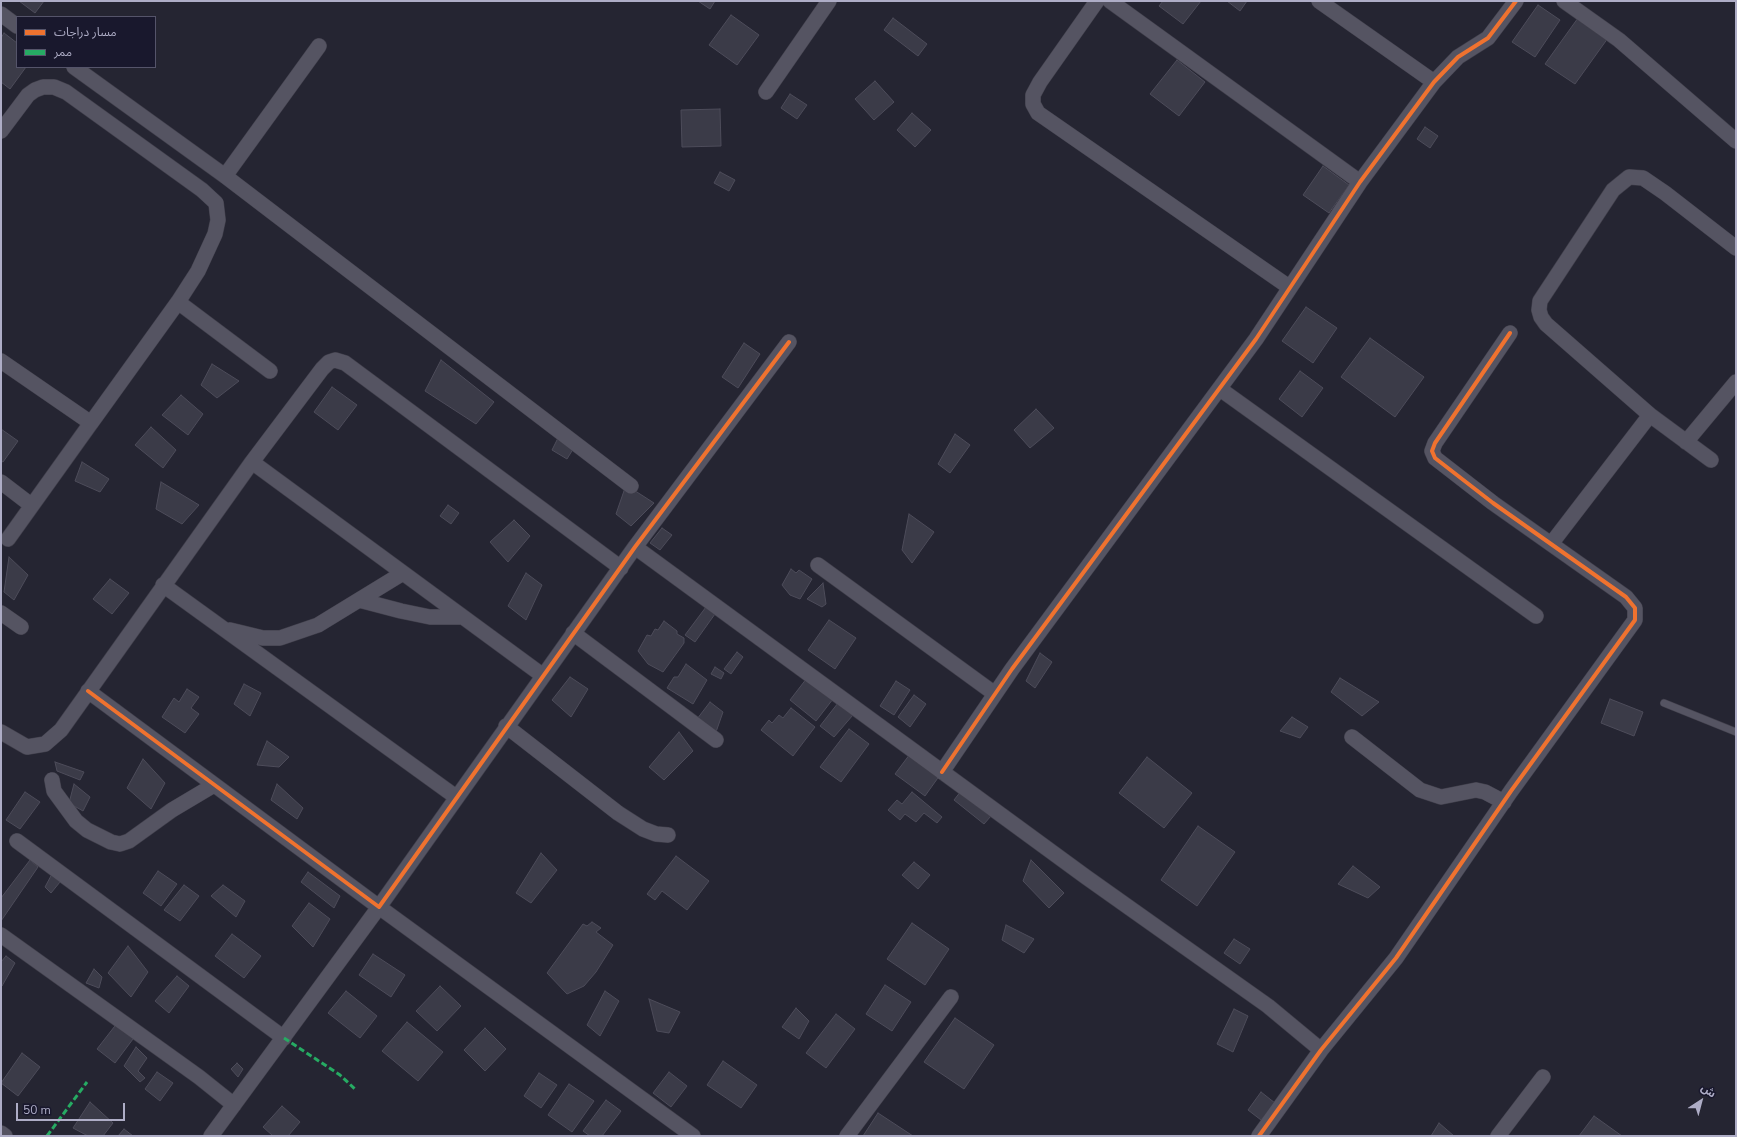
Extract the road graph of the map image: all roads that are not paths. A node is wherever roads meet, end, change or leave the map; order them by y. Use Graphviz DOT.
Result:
graph roads {
  1 [pos="829,1"];
  2 [pos="1097,1"];
  3 [pos="1110,1"];
  4 [pos="1319,1"];
  5 [pos="1516,1"];
  6 [pos="1564,1"];
  7 [pos="1,14"];
  8 [pos="16,25"];
  9 [pos="319,46"];
  10 [pos="75,68"];
  11 [pos="1434,82"];
  12 [pos="766,92"];
  13 [pos="1,131"];
  14 [pos="1736,141"];
  15 [pos="225,176"];
  16 [pos="1360,182"];
  17 [pos="1736,248"];
  18 [pos="1289,287"];
  19 [pos="178,302"];
  20 [pos="1510,333"];
  21 [pos="789,342"];
  22 [pos="1,361"];
  23 [pos="270,371"];
  24 [pos="1736,382"];
  25 [pos="1220,389"];
  26 [pos="1650,415"];
  27 [pos="91,423"];
  28 [pos="1686,442"];
  29 [pos="1710,460"];
  30 [pos="252,462"];
  31 [pos="1,482"];
  32 [pos="632,486"];
  33 [pos="31,505"];
  34 [pos="8,539"];
  35 [pos="1551,544"];
  36 [pos="635,547"];
  37 [pos="818,565"];
  38 [pos="621,568"];
  39 [pos="403,573"];
  40 [pos="163,585"];
  41 [pos="359,600"];
  42 [pos="1,613"];
  43 [pos="1536,616"];
  44 [pos="463,617"];
  45 [pos="21,627"];
  46 [pos="222,628"];
  47 [pos="573,633"];
  48 [pos="542,675"];
  49 [pos="88,691"];
  50 [pos="995,694"];
  51 [pos="1664,702"];
  52 [pos="506,726"];
  53 [pos="1,732"];
  54 [pos="1736,732"];
  55 [pos="1352,737"];
  56 [pos="716,740"];
  57 [pos="942,772"];
  58 [pos="52,780"];
  59 [pos="214,785"];
  60 [pos="456,797"];
  61 [pos="1504,802"];
  62 [pos="668,835"];
  63 [pos="17,841"];
  64 [pos="379,907"];
  65 [pos="1,936"];
  66 [pos="951,997"];
  67 [pos="284,1038"];
  68 [pos="1321,1050"];
  69 [pos="1543,1077"];
  70 [pos="234,1105"];
  71 [pos="1,1133"];
  72 [pos="5,1136"];
  73 [pos="211,1136"];
  74 [pos="694,1136"];
  75 [pos="847,1136"];
  76 [pos="1259,1136"];
  77 [pos="1498,1136"];
  1 -- 12 [label="street"];
  2 -- 18 [label="street"];
  3 -- 16 [label="street"];
  4 -- 11 [label="street"];
  5 -- 11 [label="street"];
  6 -- 14 [label="street"];
  7 -- 8 [label="street"];
  9 -- 15 [label="street"];
  10 -- 15 [label="street"];
  11 -- 16 [label="street"];
  13 -- 19 [label="street"];
  15 -- 32 [label="street"];
  16 -- 18 [label="street"];
  17 -- 26 [label="street"];
  18 -- 25 [label="street"];
  19 -- 23 [label="street"];
  19 -- 27 [label="street"];
  20 -- 35 [label="street"];
  21 -- 36 [label="street"];
  22 -- 27 [label="street"];
  24 -- 28 [label="street"];
  25 -- 43 [label="street"];
  25 -- 50 [label="street"];
  26 -- 28 [label="street"];
  26 -- 35 [label="street"];
  27 -- 33 [label="street"];
  28 -- 29 [label="street"];
  30 -- 38 [label="street"];
  30 -- 39 [label="street"];
  30 -- 40 [label="street"];
  31 -- 33 [label="street"];
  33 -- 34 [label="street"];
  35 -- 61 [label="street"];
  36 -- 38 [label="street"];
  36 -- 57 [label="street"];
  37 -- 50 [label="street"];
  38 -- 47 [label="street"];
  39 -- 41 [label="street"];
  39 -- 44 [label="street"];
  40 -- 46 [label="street"];
  40 -- 49 [label="street"];
  41 -- 44 [label="street"];
  41 -- 46 [label="street"];
  42 -- 45 [label="street"];
  44 -- 48 [label="street"];
  46 -- 60 [label="street"];
  47 -- 48 [label="street"];
  47 -- 56 [label="street"];
  48 -- 52 [label="street"];
  49 -- 53 [label="street"];
  49 -- 59 [label="street"];
  50 -- 57 [label="street"];
  51 -- 54 [label="lane"];
  52 -- 60 [label="street"];
  52 -- 62 [label="street"];
  55 -- 61 [label="street"];
  57 -- 68 [label="street"];
  58 -- 59 [label="street"];
  59 -- 64 [label="street"];
  60 -- 64 [label="street"];
  61 -- 68 [label="street"];
  63 -- 67 [label="street"];
  64 -- 67 [label="street"];
  64 -- 74 [label="street"];
  65 -- 70 [label="street"];
  66 -- 75 [label="street"];
  67 -- 70 [label="street"];
  68 -- 76 [label="street"];
  69 -- 77 [label="street"];
  70 -- 73 [label="street"];
  71 -- 72 [label="street"];
}
